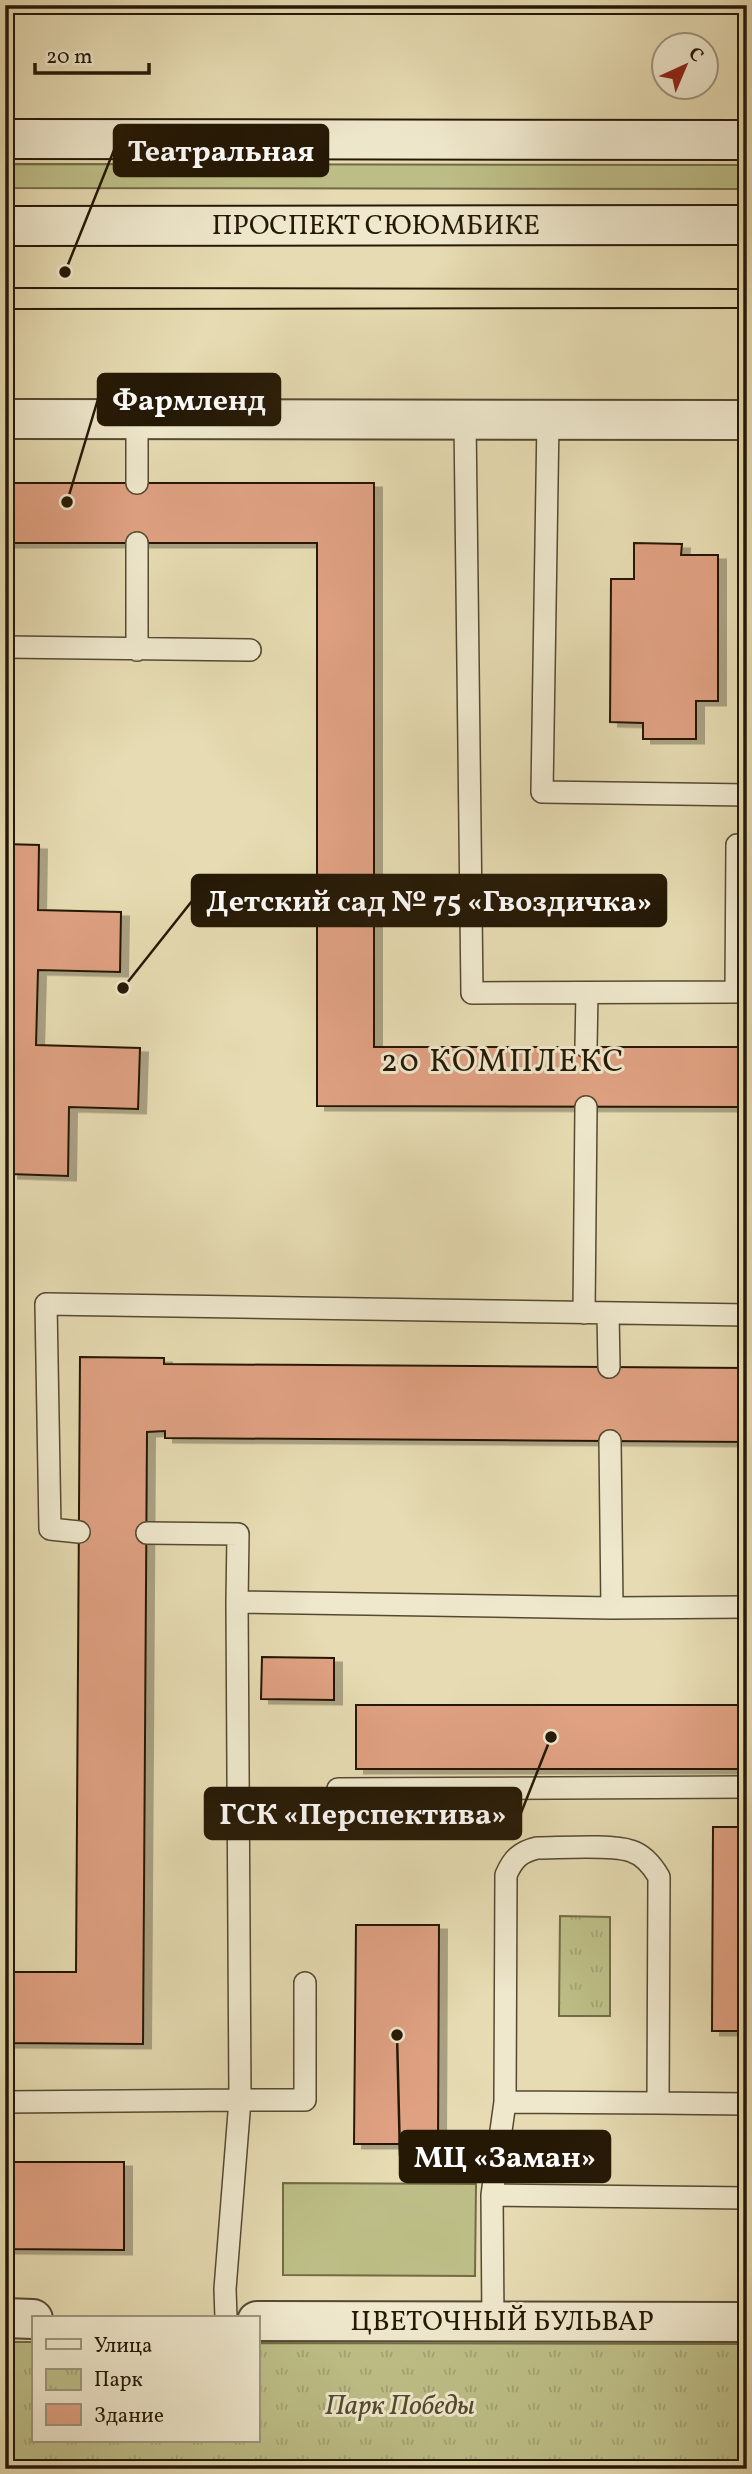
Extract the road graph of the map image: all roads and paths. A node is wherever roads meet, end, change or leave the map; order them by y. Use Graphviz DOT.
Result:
graph roads {
  1 [pos="5,139"];
  2 [pos="747,140"];
  3 [pos="747,225"];
  4 [pos="5,226"];
  5 [pos="5,419"];
  6 [pos="137,419"];
  7 [pos="465,420"];
  8 [pos="548,420"];
  9 [pos="747,420"];
  10 [pos="137,483"];
  11 [pos="137,543"];
  12 [pos="5,647"];
  13 [pos="137,650"];
  14 [pos="250,650"];
  15 [pos="747,795"];
  16 [pos="747,845"];
  17 [pos="587,993"];
  18 [pos="586,1047"];
  19 [pos="586,1107"];
  20 [pos="584,1313"];
  21 [pos="608,1314"];
  22 [pos="747,1315"];
  23 [pos="609,1367"];
  24 [pos="610,1441"];
  25 [pos="79,1532"];
  26 [pos="147,1533"];
  27 [pos="237,1602"];
  28 [pos="747,1607"];
  29 [pos="612,1608"];
  30 [pos="747,1787"];
  31 [pos="338,1789"];
  32 [pos="305,1983"];
  33 [pos="240,2100"];
  34 [pos="5,2102"];
  35 [pos="505,2102"];
  36 [pos="658,2103"];
  37 [pos="747,2104"];
  38 [pos="492,2195"];
  39 [pos="747,2198"];
  40 [pos="226,2316"];
  41 [pos="5,2318"];
  42 [pos="32,2319"];
  43 [pos="259,2321"];
  44 [pos="493,2322"];
  45 [pos="747,2322"];
  1 -- 2 [label="main road"];
  3 -- 4 [label="main road, ПРОСПЕКТ СЮЮМБИКЕ"];
  5 -- 6 [label="main road"];
  6 -- 7 [label="main road"];
  6 -- 10 [label="lane"];
  7 -- 8 [label="main road"];
  7 -- 17 [label="lane"];
  8 -- 9 [label="main road"];
  8 -- 15 [label="lane"];
  11 -- 13 [label="lane"];
  12 -- 13 [label="lane"];
  13 -- 14 [label="lane"];
  16 -- 17 [label="lane"];
  17 -- 18 [label="lane"];
  19 -- 20 [label="lane"];
  20 -- 21 [label="lane"];
  20 -- 25 [label="lane"];
  21 -- 22 [label="lane"];
  21 -- 23 [label="lane"];
  24 -- 29 [label="lane"];
  26 -- 27 [label="lane"];
  27 -- 29 [label="lane"];
  27 -- 33 [label="lane"];
  28 -- 29 [label="lane"];
  30 -- 31 [label="lane"];
  32 -- 33 [label="lane"];
  33 -- 34 [label="lane"];
  33 -- 40 [label="lane"];
  35 -- 36 [label="lane"];
  35 -- 36 [label="lane"];
  35 -- 38 [label="lane"];
  36 -- 37 [label="lane"];
  38 -- 39 [label="lane"];
  38 -- 44 [label="lane"];
  41 -- 42 [label="main road"];
  43 -- 44 [label="main road, ЦВЕТОЧНЫЙ БУЛЬВАР"];
  44 -- 45 [label="main road, ЦВЕТОЧНЫЙ БУЛЬВАР"];
}
